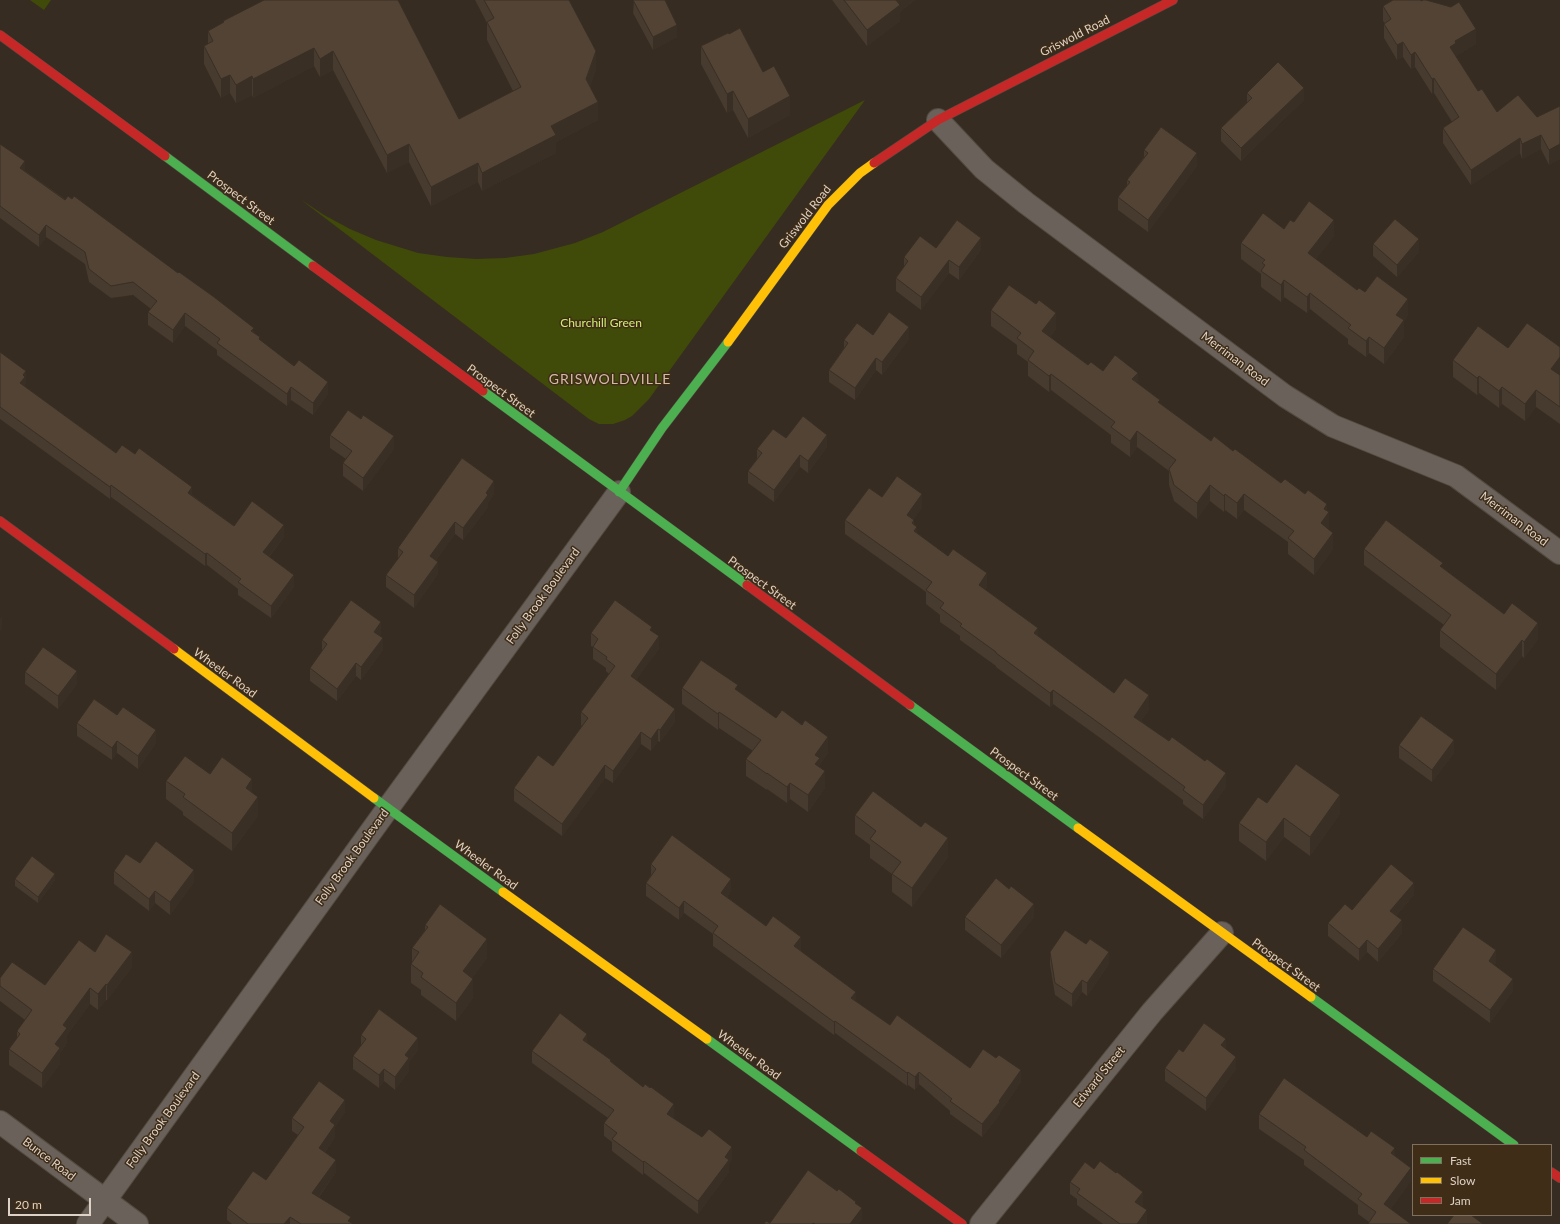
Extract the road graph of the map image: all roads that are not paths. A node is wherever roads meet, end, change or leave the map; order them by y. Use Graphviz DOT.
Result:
graph roads {
  1 [pos="1173,0"];
  2 [pos="0,35"];
  3 [pos="938,120"];
  4 [pos="619,492"];
  5 [pos="0,521"];
  6 [pos="1560,553"];
  7 [pos="388,808"];
  8 [pos="1222,933"];
  9 [pos="0,1122"];
  10 [pos="1513,1144"];
  11 [pos="105,1200"];
  12 [pos="88,1224"];
  13 [pos="137,1224"];
  14 [pos="962,1224"];
  15 [pos="981,1224"];
  1 -- 3 [label="street, Griswold Road"];
  2 -- 4 [label="street, Prospect Street"];
  3 -- 4 [label="street, Griswold Road"];
  3 -- 6 [label="street, Merriman Road"];
  4 -- 7 [label="street, Folly Brook Boulevard"];
  4 -- 8 [label="street, Prospect Street"];
  5 -- 7 [label="street, Wheeler Road"];
  7 -- 11 [label="street, Folly Brook Boulevard"];
  7 -- 14 [label="street, Wheeler Road"];
  8 -- 10 [label="street, Prospect Street"];
  8 -- 15 [label="street, Edward Street"];
  9 -- 11 [label="street, Bunce Road"];
  11 -- 12 [label="street, Folly Brook Boulevard"];
  11 -- 13 [label="street, Bunce Road"];
}
